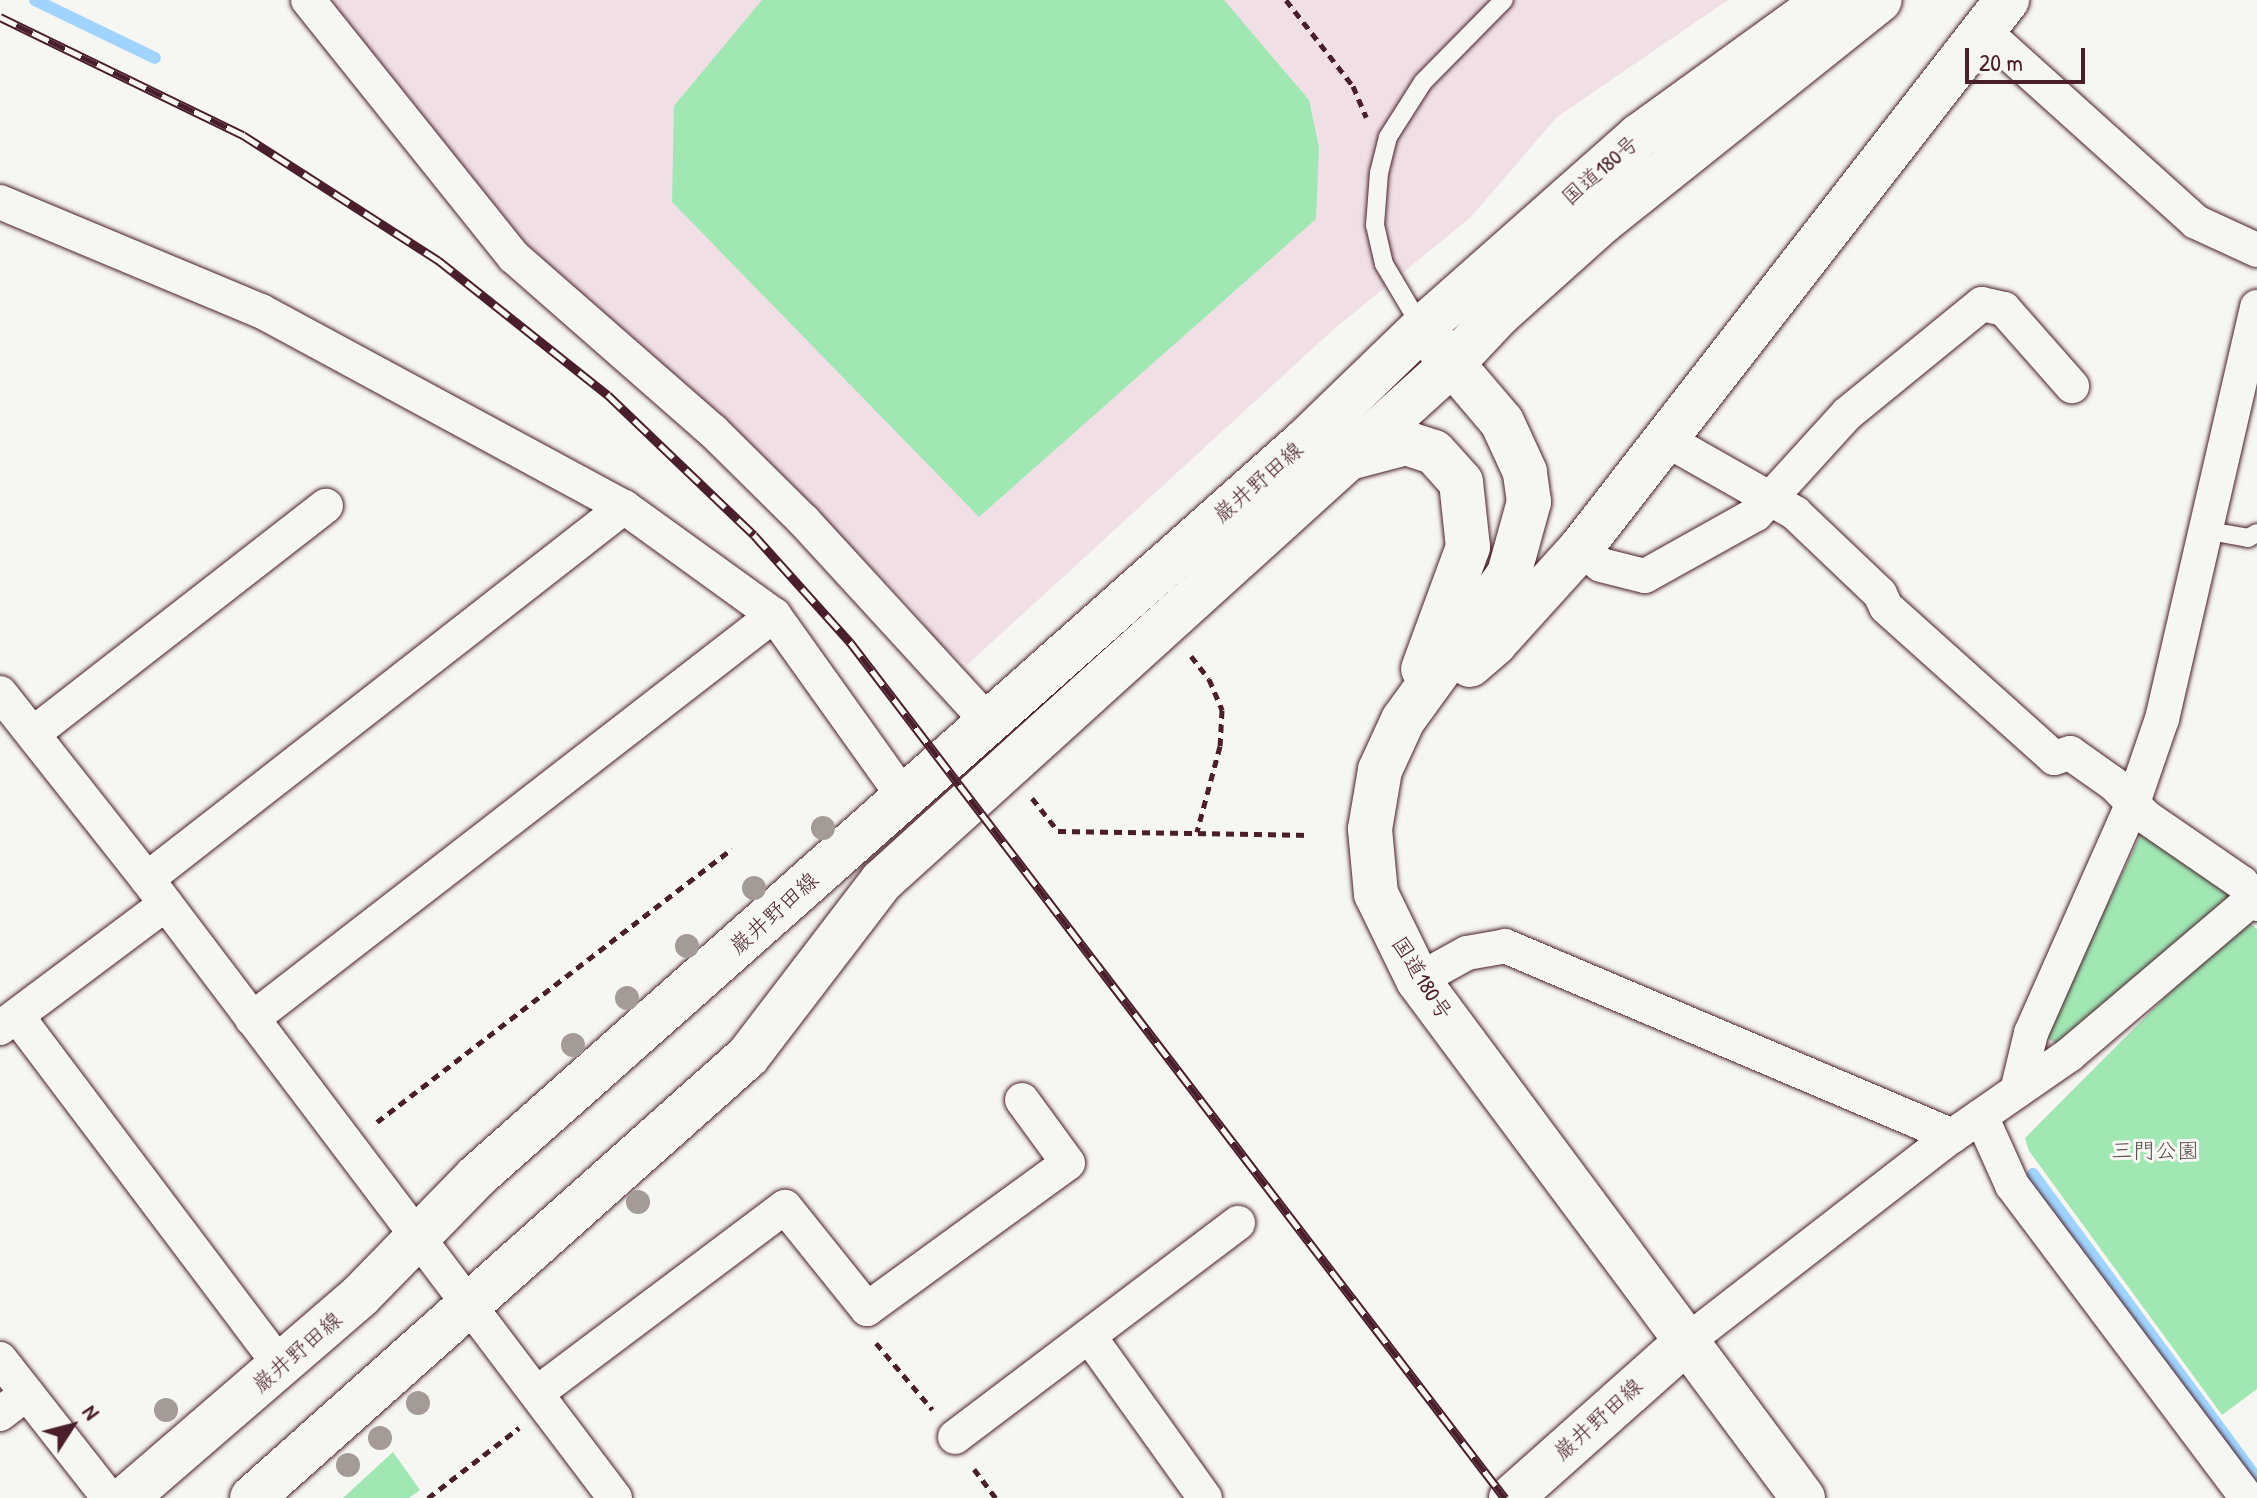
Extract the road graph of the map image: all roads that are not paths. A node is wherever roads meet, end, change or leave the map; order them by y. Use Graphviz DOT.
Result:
graph roads {
  1 [pos="308,0"];
  2 [pos="1504,0"];
  3 [pos="1827,0"];
  4 [pos="1880,0"];
  5 [pos="1996,15"];
  6 [pos="0,202"];
  7 [pos="2257,250"];
  8 [pos="2257,307"];
  9 [pos="1422,328"];
  10 [pos="1453,363"];
  11 [pos="2072,386"];
  12 [pos="1665,439"];
  13 [pos="1353,457"];
  14 [pos="1773,500"];
  15 [pos="326,506"];
  16 [pos="624,507"];
  17 [pos="2209,531"];
  18 [pos="2257,533"];
  19 [pos="1580,549"];
  20 [pos="774,615"];
  21 [pos="2,698"];
  22 [pos="1403,720"];
  23 [pos="987,721"];
  24 [pos="34,733"];
  25 [pos="904,797"];
  26 [pos="2133,803"];
  27 [pos="156,892"];
  28 [pos="2256,899"];
  29 [pos="1418,980"];
  30 [pos="252,1019"];
  31 [pos="8,1022"];
  32 [pos="2017,1091"];
  33 [pos="1022,1100"];
  34 [pos="1981,1116"];
  35 [pos="1952,1136"];
  36 [pos="1238,1223"];
  37 [pos="418,1236"];
  38 [pos="469,1304"];
  39 [pos="1089,1336"];
  40 [pos="1686,1342"];
  41 [pos="0,1359"];
  42 [pos="281,1366"];
  43 [pos="13,1404"];
  44 [pos="532,1408"];
  45 [pos="955,1437"];
  46 [pos="109,1498"];
  47 [pos="126,1498"];
  48 [pos="252,1498"];
  49 [pos="615,1498"];
  50 [pos="1205,1498"];
  51 [pos="1511,1498"];
  52 [pos="1803,1498"];
  53 [pos="2247,1498"];
  1 -- 23 [label="street"];
  2 -- 9 [label="lane"];
  3 -- 9 [label="main road, 国道180号"];
  4 -- 10 [label="main road, 国道180号"];
  5 -- 7 [label="street"];
  5 -- 12 [label="main road"];
  6 -- 16 [label="street"];
  8 -- 17 [label="street"];
  9 -- 10 [label="main road, 国道180号"];
  9 -- 23 [label="main road, 巌井野田線"];
  10 -- 13 [label="main road, 巌井野田線"];
  10 -- 22 [label="main road, 国道180号"];
  11 -- 14 [label="street"];
  12 -- 14 [label="street"];
  12 -- 19 [label="main road"];
  13 -- 22 [label="main road"];
  13 -- 38 [label="main road, 巌井野田線"];
  14 -- 19 [label="street"];
  14 -- 26 [label="street"];
  15 -- 24 [label="street"];
  16 -- 20 [label="street"];
  16 -- 27 [label="street"];
  17 -- 18 [label="lane"];
  17 -- 26 [label="street"];
  19 -- 22 [label="main road"];
  20 -- 25 [label="street"];
  20 -- 30 [label="street"];
  21 -- 24 [label="street"];
  22 -- 29 [label="main road, 国道180号"];
  23 -- 25 [label="main road, 巌井野田線"];
  24 -- 27 [label="street"];
  25 -- 37 [label="main road, 巌井野田線"];
  26 -- 28 [label="street"];
  26 -- 32 [label="street"];
  27 -- 30 [label="street"];
  27 -- 31 [label="street"];
  28 -- 32 [label="street"];
  29 -- 35 [label="street"];
  29 -- 40 [label="main road, 国道180号"];
  30 -- 37 [label="street"];
  31 -- 42 [label="street"];
  32 -- 34 [label="street"];
  33 -- 44 [label="street"];
  34 -- 35 [label="street"];
  34 -- 53 [label="street"];
  35 -- 40 [label="street"];
  36 -- 39 [label="street"];
  37 -- 38 [label="street"];
  37 -- 42 [label="main road, 巌井野田線"];
  38 -- 44 [label="street"];
  38 -- 48 [label="main road, 巌井野田線"];
  39 -- 45 [label="street"];
  39 -- 50 [label="street"];
  40 -- 51 [label="main road, 巌井野田線"];
  40 -- 52 [label="main road, 国道180号"];
  41 -- 43 [label="street"];
  42 -- 47 [label="main road, 巌井野田線"];
  43 -- 46 [label="street"];
  44 -- 49 [label="street"];
}
